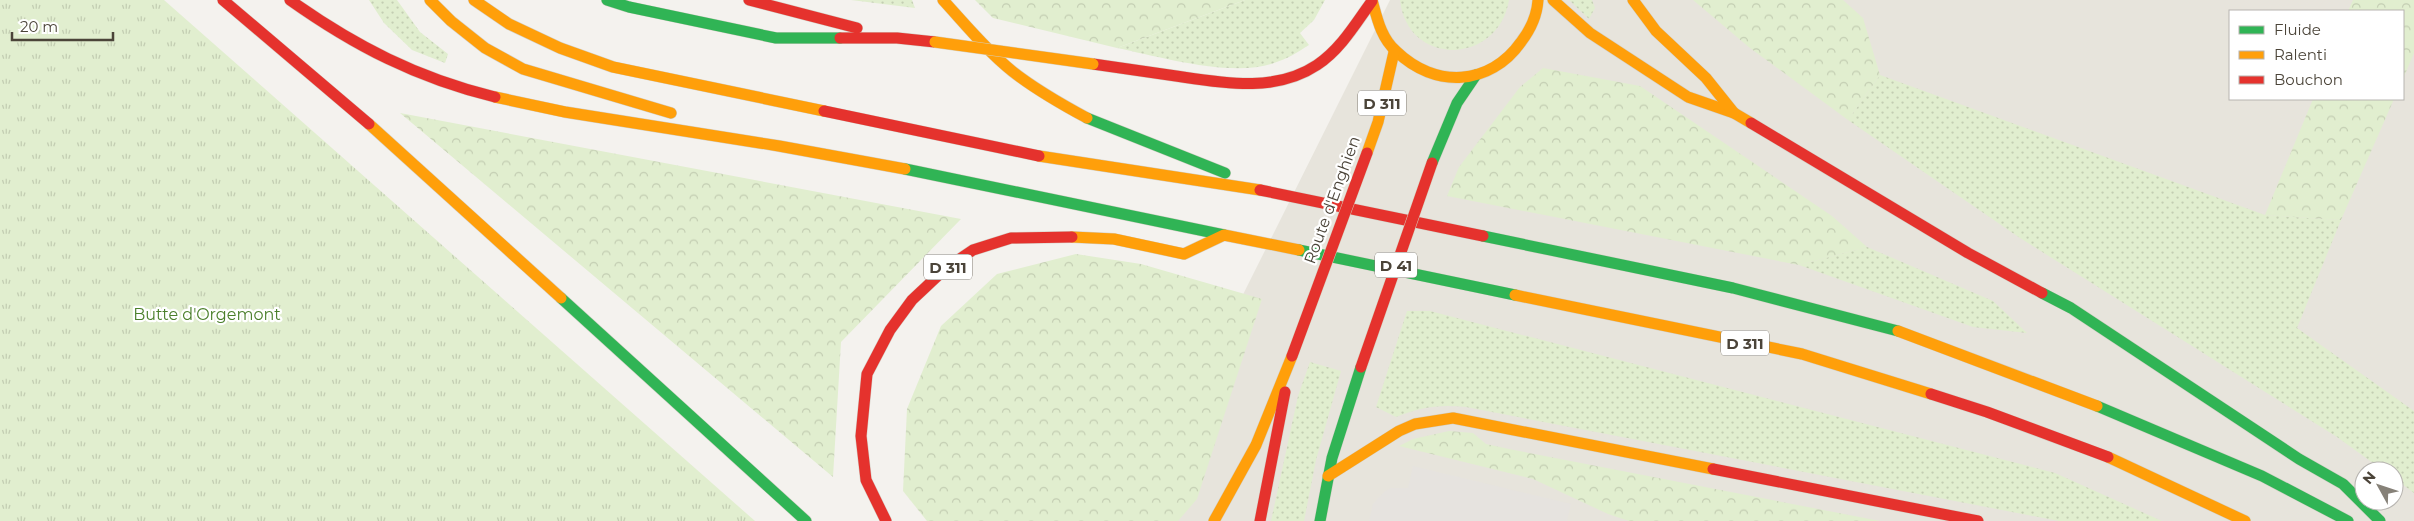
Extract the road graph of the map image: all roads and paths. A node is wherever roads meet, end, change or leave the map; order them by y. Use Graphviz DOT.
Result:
graph roads {
  1 [pos="223,0"];
  2 [pos="290,0"];
  3 [pos="430,0"];
  4 [pos="474,0"];
  5 [pos="606,0"];
  6 [pos="749,0"];
  7 [pos="943,0"];
  8 [pos="1538,0"];
  9 [pos="1553,0"];
  10 [pos="1632,0"];
  11 [pos="1372,1"];
  12 [pos="898,38"];
  13 [pos="1394,52"];
  14 [pos="1476,75"];
  15 [pos="1734,113"];
  16 [pos="780,146"];
  17 [pos="1273,192"];
  18 [pos="1224,235"];
  19 [pos="1292,356"];
  20 [pos="1328,476"];
  21 [pos="806,521"];
  22 [pos="886,521"];
  23 [pos="1214,521"];
  24 [pos="1260,521"];
  25 [pos="1320,521"];
  26 [pos="1978,521"];
  27 [pos="2245,521"];
  28 [pos="2348,521"];
  29 [pos="2380,521"];
  1 -- 21 [label="main road"];
  2 -- 16 [label="main road"];
  3 -- 16 [label="main road"];
  4 -- 17 [label="main road"];
  5 -- 12 [label="main road"];
  6 -- 12 [label="main road"];
  7 -- 17 [label="main road"];
  8 -- 14 [label="main road"];
  9 -- 15 [label="main road"];
  10 -- 15 [label="main road"];
  11 -- 12 [label="main road, bridge"];
  11 -- 13 [label="main road"];
  13 -- 14 [label="main road"];
  13 -- 19 [label="main road, Route d'Enghien / D 311, bridge"];
  14 -- 20 [label="main road, D 41, bridge"];
  15 -- 29 [label="main road"];
  16 -- 18 [label="main road"];
  17 -- 28 [label="main road"];
  18 -- 22 [label="main road, D 311"];
  18 -- 27 [label="main road, D 311"];
  19 -- 23 [label="main road"];
  19 -- 24 [label="main road"];
  20 -- 25 [label="main road, D 41"];
  20 -- 26 [label="main road"];
}
